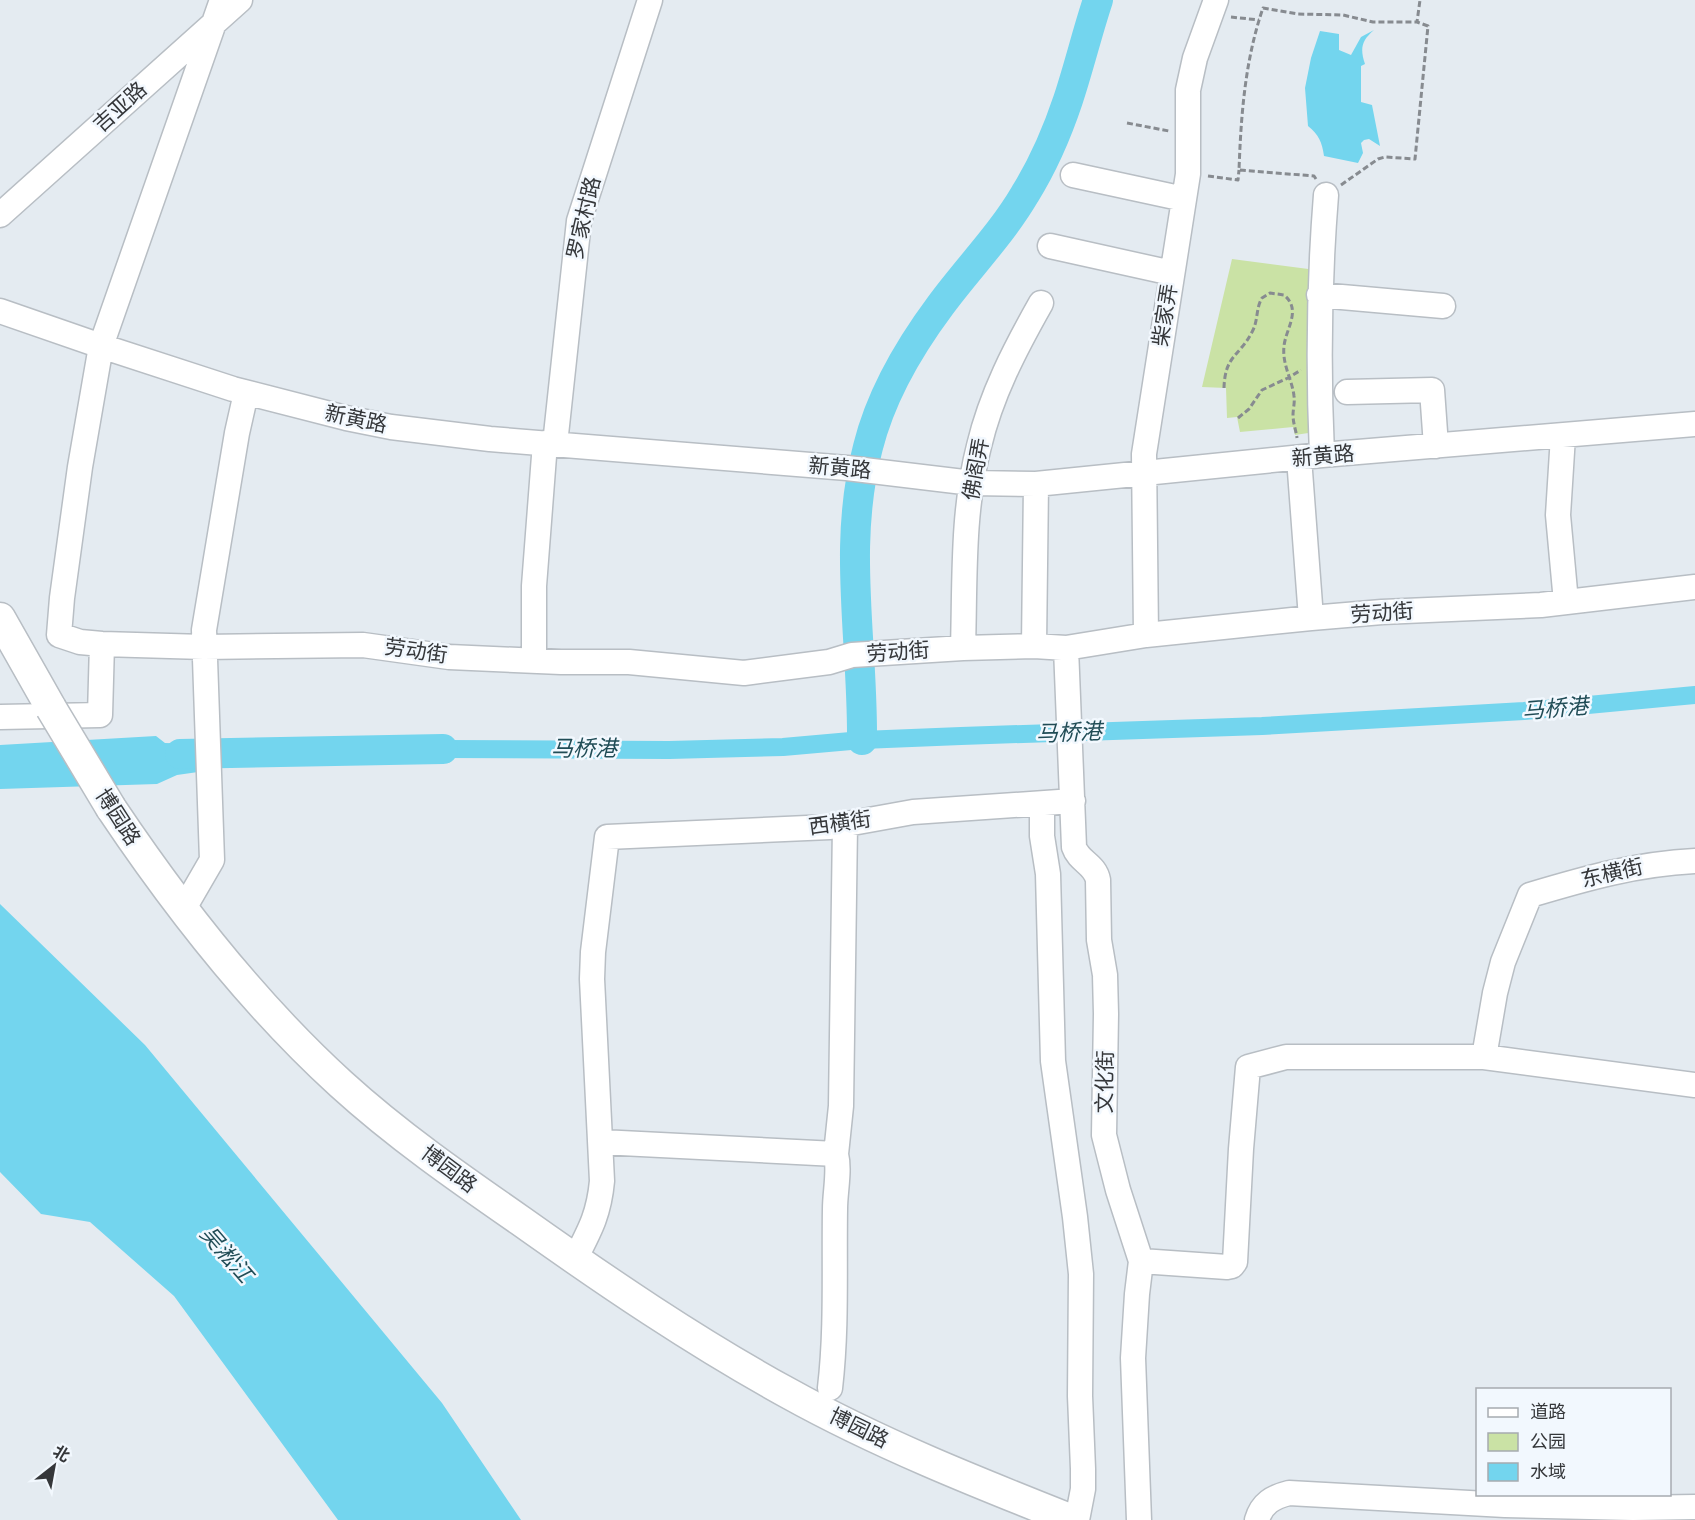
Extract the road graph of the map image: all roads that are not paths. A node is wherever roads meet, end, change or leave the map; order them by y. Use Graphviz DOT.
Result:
graph roads {
  1 [pos="222,0"];
  2 [pos="240,0"];
  3 [pos="650,0"];
  4 [pos="1213,7"];
  5 [pos="214,23"];
  6 [pos="1073,176"];
  7 [pos="1326,195"];
  8 [pos="1184,199"];
  9 [pos="0,215"];
  10 [pos="1050,246"];
  11 [pos="1172,273"];
  12 [pos="1319,295"];
  13 [pos="1041,303"];
  14 [pos="1443,306"];
  15 [pos="0,311"];
  16 [pos="101,346"];
  17 [pos="1347,392"];
  18 [pos="246,393"];
  19 [pos="1695,424"];
  20 [pos="1563,436"];
  21 [pos="550,443"];
  22 [pos="1436,446"];
  23 [pos="1311,457"];
  24 [pos="1143,474"];
  25 [pos="972,483"];
  26 [pos="1036,484"];
  27 [pos="1695,587"];
  28 [pos="1566,602"];
  29 [pos="0,618"];
  30 [pos="1311,618"];
  31 [pos="1146,635"];
  32 [pos="102,644"];
  33 [pos="1034,646"];
  34 [pos="204,647"];
  35 [pos="963,648"];
  36 [pos="1066,648"];
  37 [pos="0,657"];
  38 [pos="534,661"];
  39 [pos="40,708"];
  40 [pos="0,717"];
  41 [pos="1073,801"];
  42 [pos="1042,804"];
  43 [pos="100,808"];
  44 [pos="845,825"];
  45 [pos="1695,861"];
  46 [pos="183,910"];
  47 [pos="1484,1057"];
  48 [pos="1695,1085"];
  49 [pos="601,1142"];
  50 [pos="836,1154"];
  51 [pos="575,1259"];
  52 [pos="1141,1261"];
  53 [pos="830,1388"];
  54 [pos="1695,1507"];
  55 [pos="1018,1520"];
  56 [pos="1072,1520"];
  57 [pos="1077,1520"];
  58 [pos="1139,1520"];
  59 [pos="1257,1520"];
  1 -- 5 [label="street"];
  2 -- 5 [label="street, 吉亚路"];
  3 -- 21 [label="street, 罗家村路"];
  4 -- 8 [label="street, 柴家弄"];
  5 -- 9 [label="street, 吉亚路"];
  5 -- 16 [label="street"];
  6 -- 8 [label="street"];
  7 -- 12 [label="street"];
  8 -- 11 [label="street, 柴家弄"];
  10 -- 11 [label="street"];
  11 -- 24 [label="street, 柴家弄"];
  12 -- 14 [label="street"];
  12 -- 23 [label="street"];
  13 -- 25 [label="street, 佛阁弄"];
  15 -- 16 [label="street, 新黄路"];
  16 -- 18 [label="street, 新黄路"];
  16 -- 32 [label="street, 劳动街"];
  17 -- 22 [label="street"];
  18 -- 21 [label="street, 新黄路"];
  18 -- 34 [label="street"];
  19 -- 20 [label="street, 新黄路"];
  20 -- 22 [label="street, 新黄路"];
  20 -- 28 [label="street"];
  21 -- 25 [label="street, 新黄路"];
  21 -- 38 [label="street, 罗家村路"];
  22 -- 23 [label="street, 新黄路"];
  23 -- 24 [label="street, 新黄路"];
  23 -- 30 [label="street"];
  24 -- 26 [label="street, 新黄路"];
  24 -- 31 [label="street, 柴家弄"];
  25 -- 26 [label="street, 新黄路"];
  25 -- 35 [label="street, 佛阁弄"];
  26 -- 33 [label="street"];
  27 -- 28 [label="street, 劳动街"];
  28 -- 30 [label="street, 劳动街"];
  29 -- 39 [label="main road, 博园路"];
  30 -- 31 [label="street, 劳动街"];
  31 -- 36 [label="street, 劳动街"];
  32 -- 34 [label="street, 劳动街"];
  32 -- 40 [label="street"];
  33 -- 35 [label="street, 劳动街"];
  33 -- 36 [label="street, 劳动街"];
  34 -- 38 [label="street, 劳动街"];
  34 -- 46 [label="street"];
  35 -- 38 [label="street, 劳动街"];
  36 -- 41 [label="street, 文化街"];
  37 -- 39 [label="main road, 博园路"];
  39 -- 43 [label="main road, 博园路, bridge"];
  41 -- 42 [label="street, 西横街"];
  41 -- 52 [label="street, 文化街"];
  42 -- 44 [label="street, 西横街"];
  42 -- 57 [label="street"];
  43 -- 46 [label="main road, 博园路"];
  43 -- 55 [label="main road, 博园路"];
  44 -- 49 [label="street, 西横街"];
  44 -- 50 [label="street"];
  45 -- 47 [label="street, 东横街"];
  46 -- 51 [label="main road, 博园路"];
  47 -- 48 [label="street"];
  47 -- 52 [label="street"];
  49 -- 50 [label="street"];
  49 -- 51 [label="street"];
  50 -- 53 [label="street"];
  51 -- 56 [label="main road, 博园路"];
  52 -- 58 [label="street, 文化街"];
  54 -- 59 [label="street"];
}
